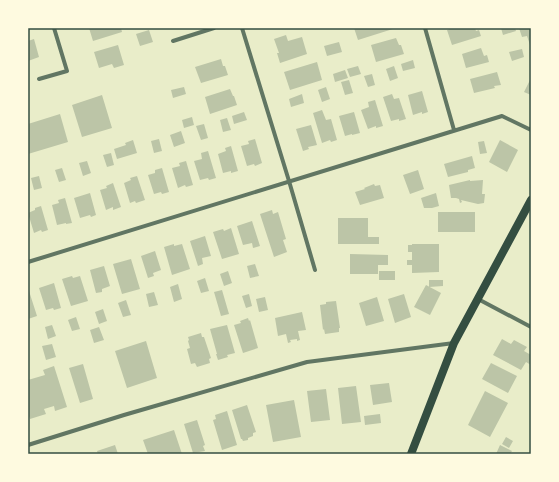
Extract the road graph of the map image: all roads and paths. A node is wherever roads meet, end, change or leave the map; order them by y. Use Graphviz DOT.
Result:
graph roads {
  1 [pos="54,28"];
  2 [pos="214,28"];
  3 [pos="242,28"];
  4 [pos="425,28"];
  5 [pos="173,41"];
  6 [pos="39,79"];
  7 [pos="454,130"];
  8 [pos="531,130"];
  9 [pos="289,181"];
  10 [pos="531,200"];
  11 [pos="28,262"];
  12 [pos="315,270"];
  13 [pos="478,298"];
  14 [pos="531,327"];
  15 [pos="454,343"];
  16 [pos="28,445"];
  17 [pos="411,454"];
  1 -- 6 [label="street"];
  2 -- 5 [label="street"];
  3 -- 9 [label="street"];
  4 -- 7 [label="street"];
  7 -- 8 [label="street"];
  7 -- 9 [label="street"];
  9 -- 11 [label="street"];
  9 -- 12 [label="street"];
  10 -- 13 [label="main road"];
  13 -- 14 [label="street"];
  13 -- 15 [label="main road"];
  15 -- 16 [label="street"];
  15 -- 17 [label="main road"];
}
